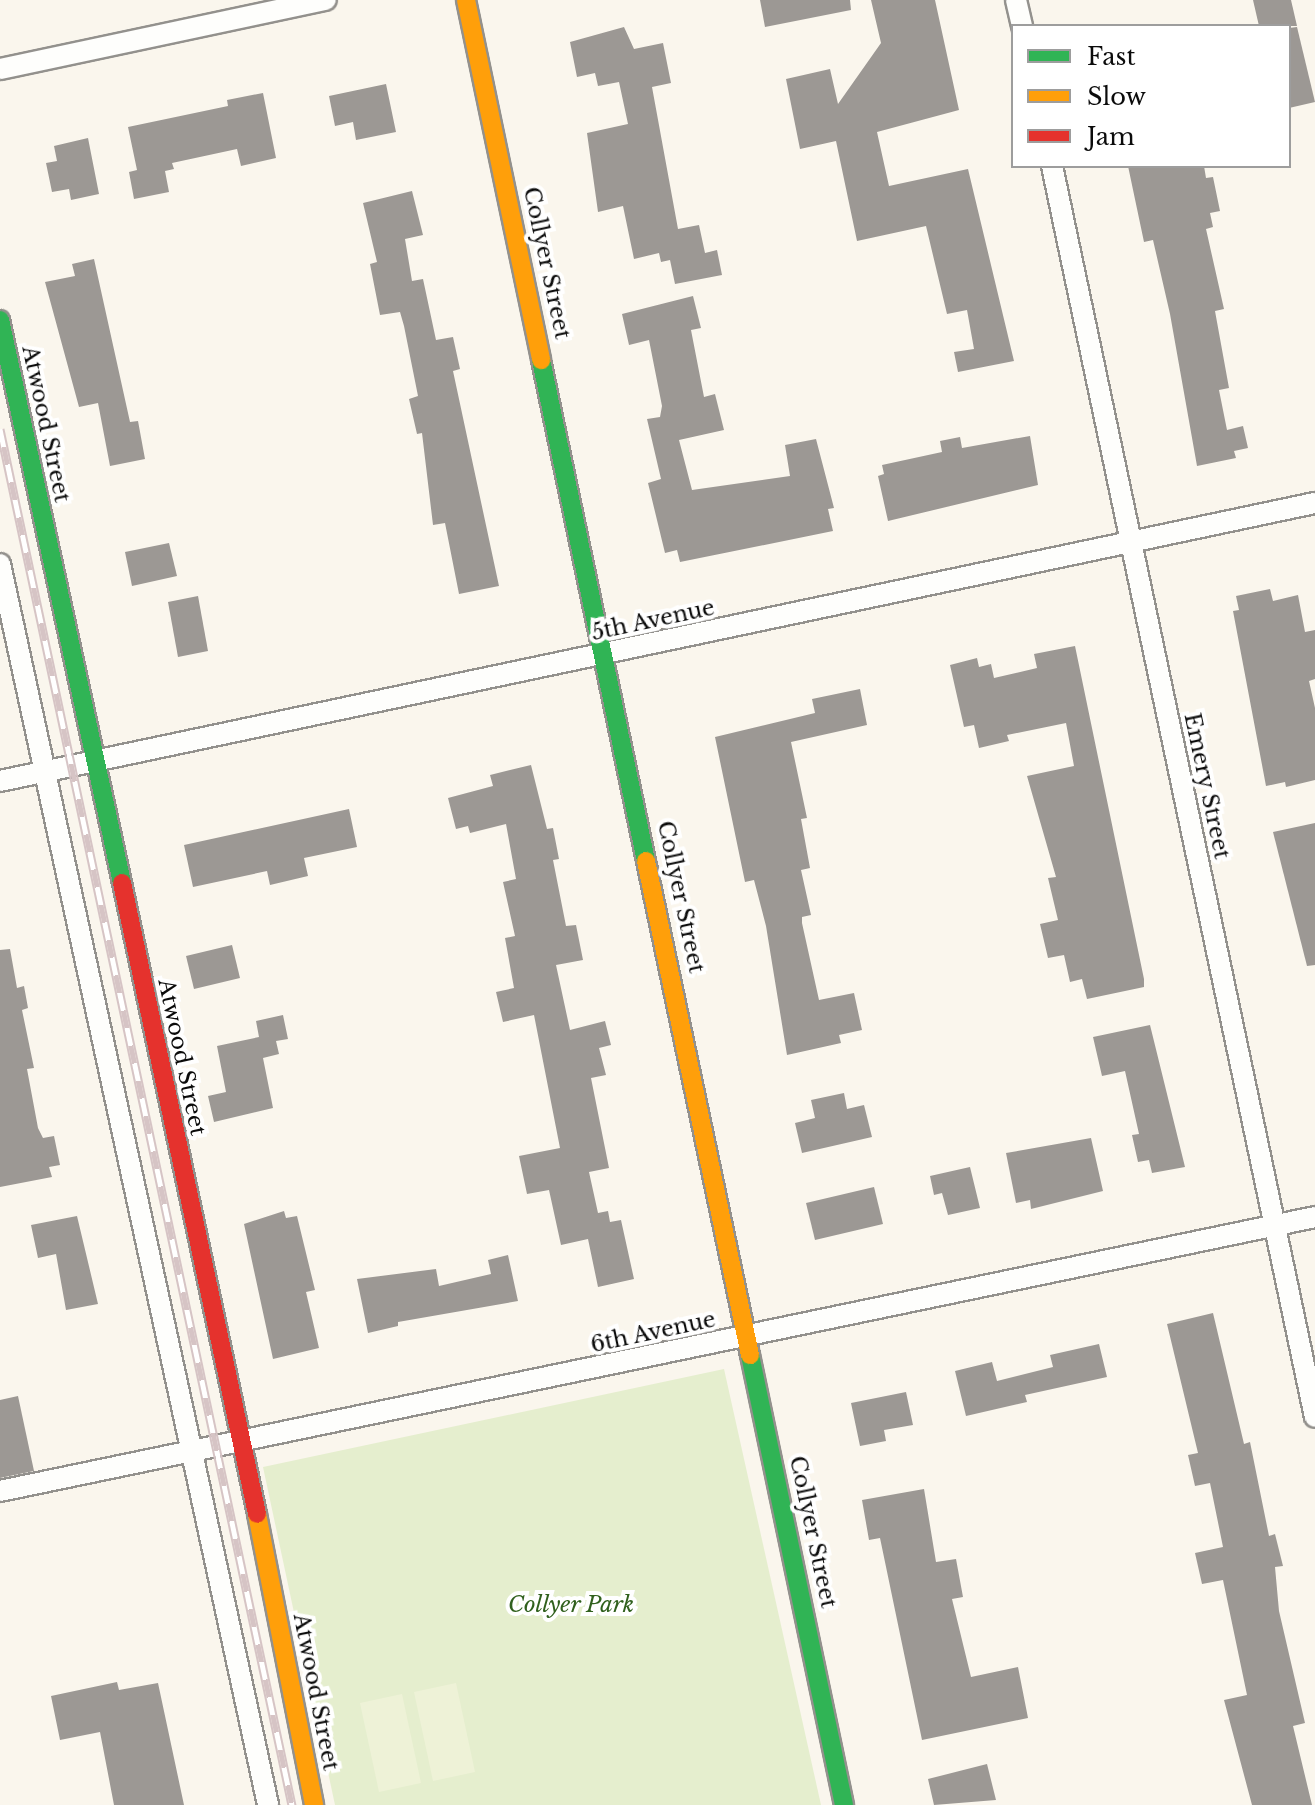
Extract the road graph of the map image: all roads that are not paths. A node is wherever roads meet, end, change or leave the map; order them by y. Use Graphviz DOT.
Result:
graph roads {
  1 [pos="326,0"];
  2 [pos="466,0"];
  3 [pos="1016,0"];
  4 [pos="1022,24"];
  5 [pos="0,69"];
  6 [pos="1052,168"];
  7 [pos="0,320"];
  8 [pos="1315,503"];
  9 [pos="1132,542"];
  10 [pos="0,564"];
  11 [pos="606,655"];
  12 [pos="93,762"];
  13 [pos="45,772"];
  14 [pos="0,781"];
  15 [pos="1315,1217"];
  16 [pos="1275,1225"];
  17 [pos="749,1337"];
  18 [pos="1315,1417"];
  19 [pos="242,1440"];
  20 [pos="192,1450"];
  21 [pos="0,1491"];
  22 [pos="268,1805"];
  23 [pos="314,1805"];
  24 [pos="844,1805"];
  1 -- 5 [label="street"];
  2 -- 11 [label="street, Collyer Street"];
  3 -- 4 [label="street"];
  6 -- 9 [label="street, Emery Street"];
  7 -- 12 [label="street, Atwood Street"];
  8 -- 9 [label="street, 5th Avenue"];
  9 -- 11 [label="street, 5th Avenue"];
  9 -- 16 [label="street, Emery Street"];
  10 -- 13 [label="street"];
  11 -- 12 [label="street, 5th Avenue"];
  11 -- 17 [label="street, Collyer Street"];
  12 -- 13 [label="street, 5th Avenue"];
  12 -- 19 [label="street, Atwood Street"];
  13 -- 14 [label="street, 5th Avenue"];
  13 -- 20 [label="street"];
  15 -- 16 [label="street, 6th Avenue"];
  16 -- 17 [label="street, 6th Avenue"];
  16 -- 18 [label="street, Emery Street"];
  17 -- 19 [label="street, 6th Avenue"];
  17 -- 24 [label="street, Collyer Street"];
  19 -- 20 [label="street, 6th Avenue"];
  19 -- 23 [label="street, Atwood Street"];
  20 -- 21 [label="street, 6th Avenue"];
  20 -- 22 [label="street"];
}
